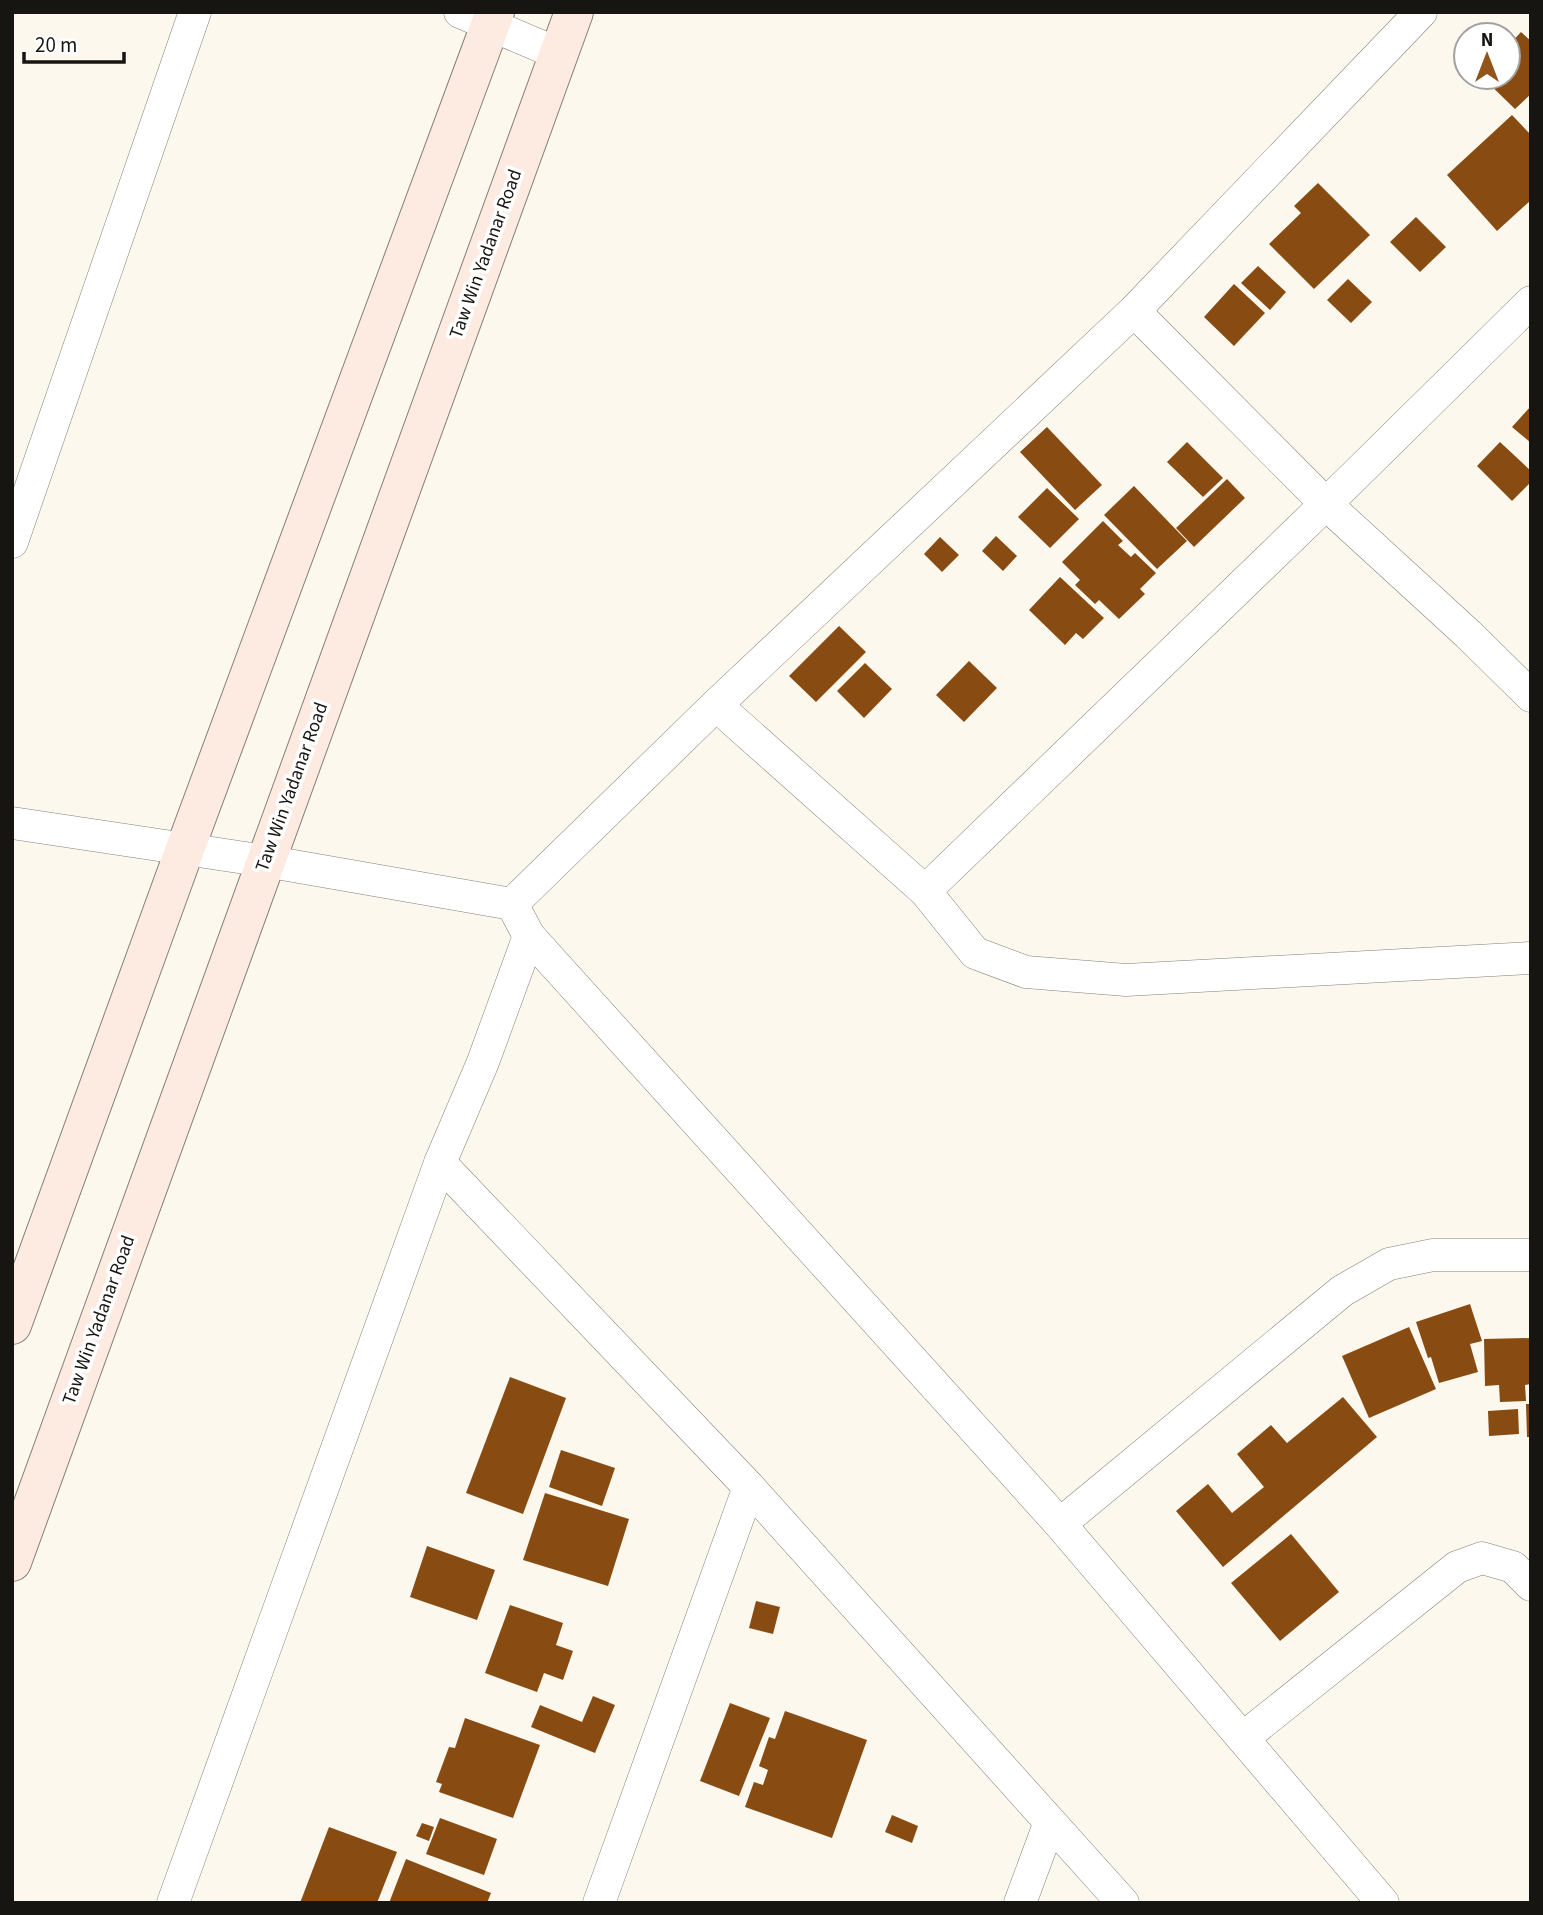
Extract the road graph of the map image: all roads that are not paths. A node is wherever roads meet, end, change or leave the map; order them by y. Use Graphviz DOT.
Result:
graph roads {
  1 [pos="195,12"];
  2 [pos="573,12"];
  3 [pos="1421,12"];
  4 [pos="482,16"];
  5 [pos="558,54"];
  6 [pos="1134,310"];
  7 [pos="1527,313"];
  8 [pos="1326,504"];
  9 [pos="12,542"];
  10 [pos="1531,696"];
  11 [pos="716,705"];
  12 [pos="12,823"];
  13 [pos="185,849"];
  14 [pos="265,860"];
  15 [pos="925,891"];
  16 [pos="512,904"];
  17 [pos="529,936"];
  18 [pos="1531,958"];
  19 [pos="440,1163"];
  20 [pos="1531,1255"];
  21 [pos="12,1325"];
  22 [pos="749,1487"];
  23 [pos="1060,1524"];
  24 [pos="12,1562"];
  25 [pos="1531,1585"];
  26 [pos="1243,1738"];
  27 [pos="1050,1822"];
  28 [pos="173,1903"];
  29 [pos="599,1903"];
  30 [pos="1020,1903"];
  31 [pos="1123,1903"];
  32 [pos="1383,1903"];
  1 -- 9 [label="street"];
  2 -- 5 [label="main road, Taw Win Yadanar Road"];
  3 -- 6 [label="street"];
  4 -- 5 [label="street"];
  4 -- 13 [label="main road"];
  5 -- 14 [label="main road, Taw Win Yadanar Road"];
  6 -- 8 [label="street"];
  6 -- 11 [label="street"];
  7 -- 8 [label="street"];
  8 -- 10 [label="street"];
  8 -- 15 [label="street"];
  11 -- 15 [label="street"];
  11 -- 16 [label="street"];
  12 -- 13 [label="street"];
  13 -- 14 [label="street"];
  13 -- 21 [label="main road"];
  14 -- 16 [label="street"];
  14 -- 24 [label="main road, Taw Win Yadanar Road"];
  15 -- 18 [label="street"];
  16 -- 17 [label="street"];
  17 -- 19 [label="street"];
  17 -- 23 [label="street"];
  19 -- 22 [label="street"];
  19 -- 28 [label="street"];
  20 -- 23 [label="street"];
  22 -- 27 [label="street"];
  22 -- 29 [label="street"];
  23 -- 26 [label="street"];
  25 -- 26 [label="street"];
  26 -- 32 [label="street"];
  27 -- 30 [label="street"];
  27 -- 31 [label="street"];
}
